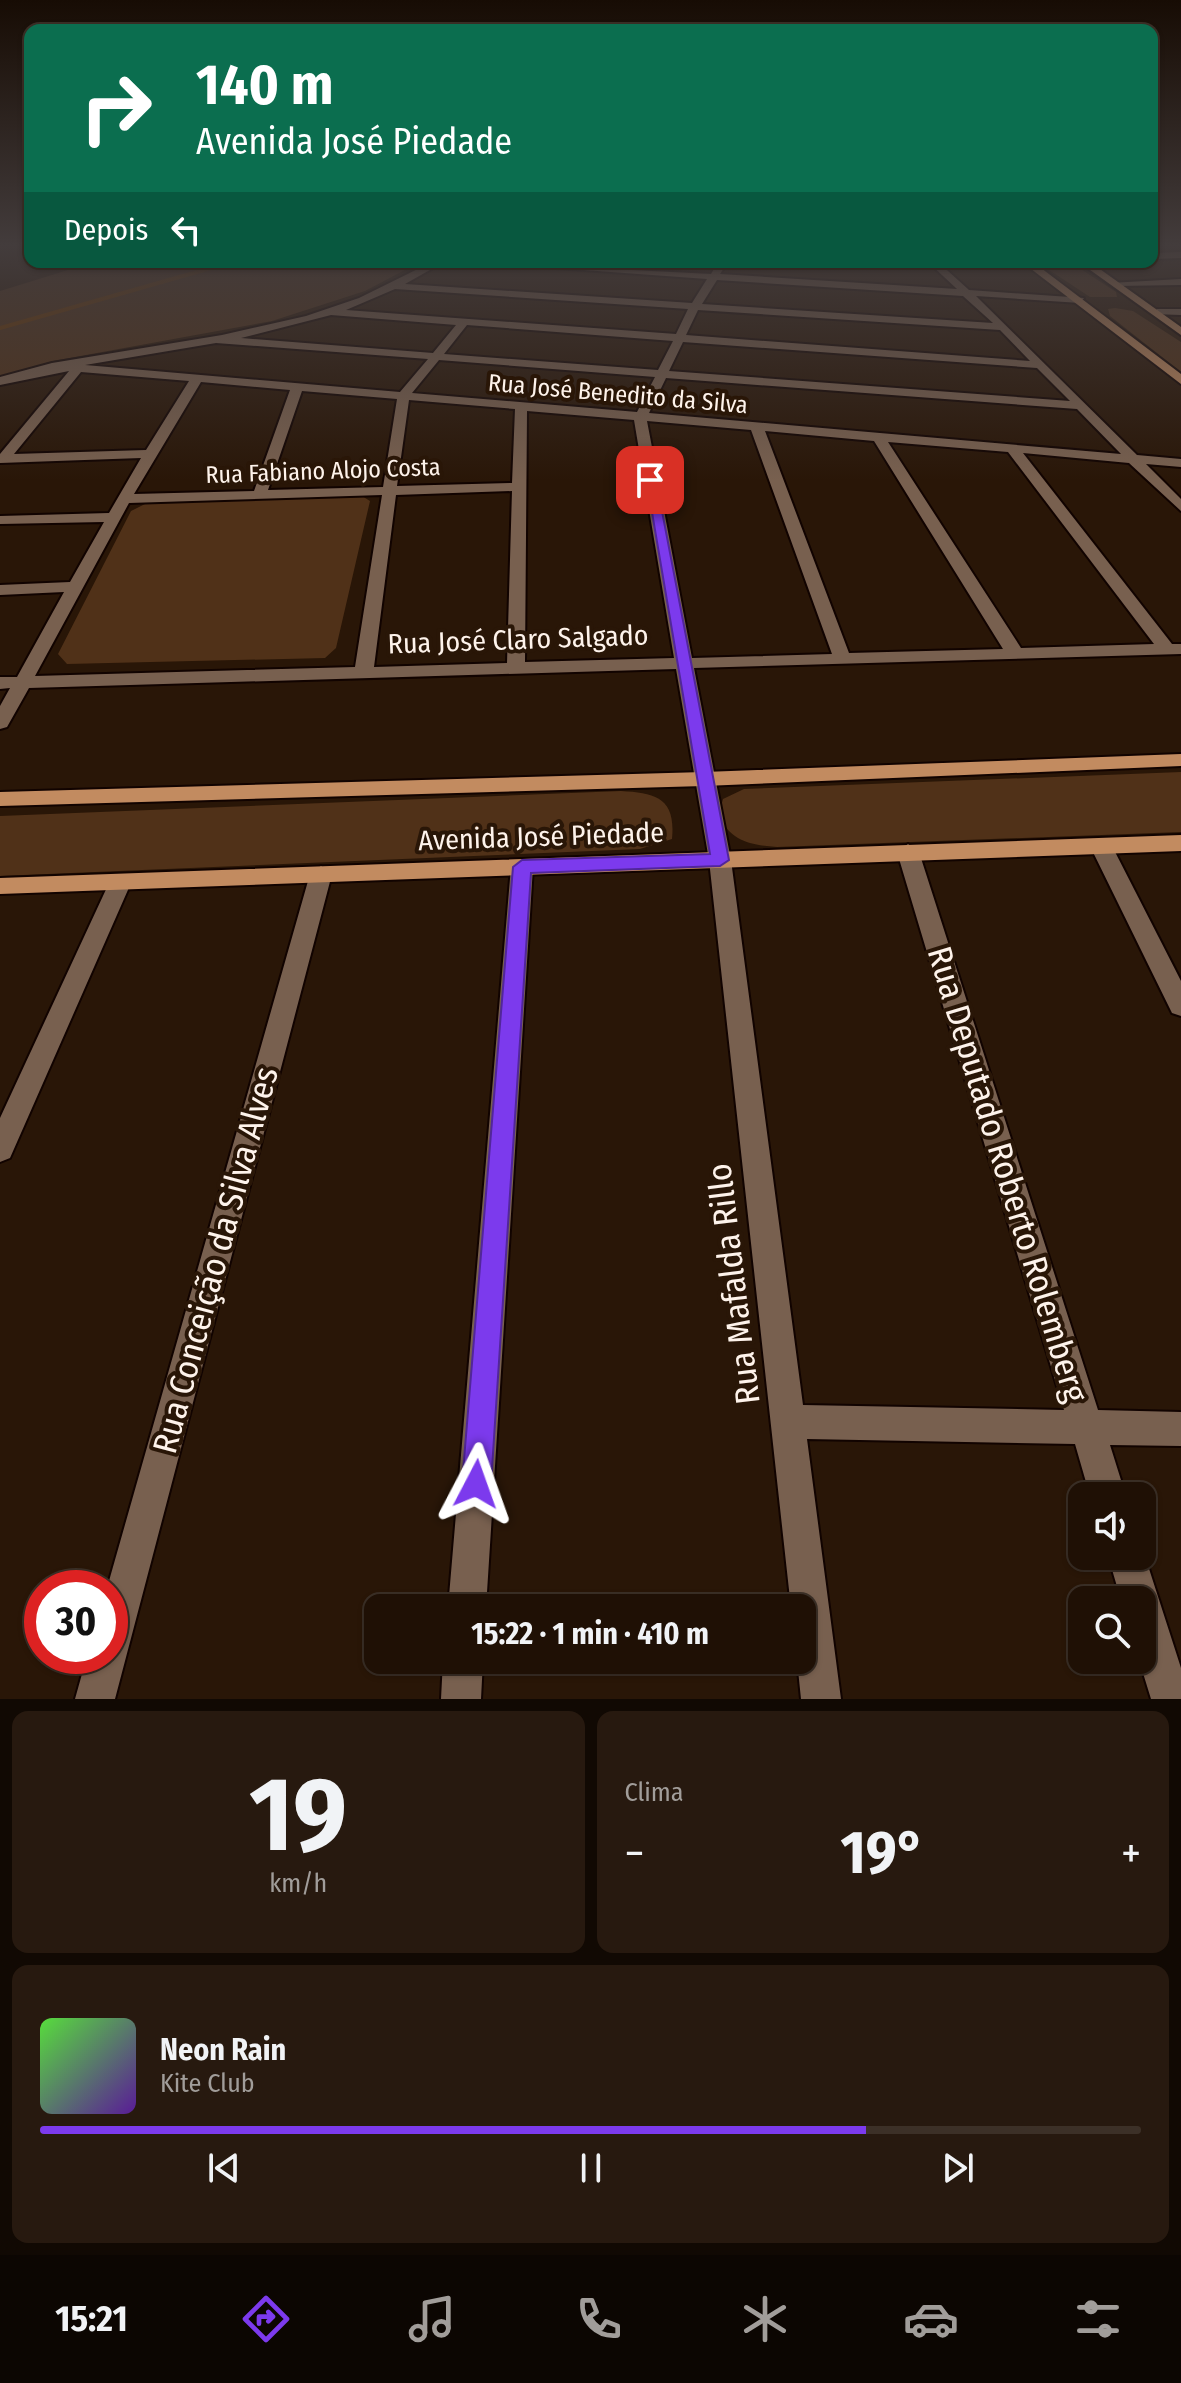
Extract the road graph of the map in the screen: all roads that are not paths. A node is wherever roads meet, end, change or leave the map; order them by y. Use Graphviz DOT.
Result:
graph roads {
  1 [pos="284,322"];
  2 [pos="454,322"];
  3 [pos="687,322"];
  4 [pos="926,322"];
  5 [pos="998,322"];
  6 [pos="1108,322"];
  7 [pos="463,323"];
  8 [pos="1003,327"];
  9 [pos="208,339"];
  10 [pos="679,339"];
  11 [pos="435,358"];
  12 [pos="1042,365"];
  13 [pos="52,366"];
  14 [pos="78,368"];
  15 [pos="664,375"];
  16 [pos="196,380"];
  17 [pos="1181,380"];
  18 [pos="0,381"];
  19 [pos="297,388"];
  20 [pos="403,397"];
  21 [pos="1082,406"];
  22 [pos="521,407"];
  23 [pos="640,419"];
  24 [pos="757,428"];
  25 [pos="879,438"];
  26 [pos="1013,450"];
  27 [pos="148,454"];
  28 [pos="2,459"];
  29 [pos="1134,459"];
  30 [pos="1181,463"];
  31 [pos="519,487"];
  32 [pos="389,490"];
  33 [pos="260,494"];
  34 [pos="127,499"];
  35 [pos="1181,507"];
  36 [pos="117,517"];
  37 [pos="0,520"];
  38 [pos="77,587"];
  39 [pos="0,590"];
  40 [pos="1174,649"];
  41 [pos="1015,653"];
  42 [pos="842,658"];
  43 [pos="682,662"];
  44 [pos="516,667"];
  45 [pos="364,671"];
  46 [pos="23,682"];
  47 [pos="0,683"];
  48 [pos="0,723"];
  49 [pos="1181,760"];
  50 [pos="704,779"];
  51 [pos="0,799"];
  52 [pos="1181,843"];
  53 [pos="1101,846"];
  54 [pos="908,852"];
  55 [pos="720,860"];
  56 [pos="522,867"];
  57 [pos="321,874"];
  58 [pos="120,883"];
  59 [pos="0,886"];
  60 [pos="1181,1006"];
  61 [pos="0,1149"];
  62 [pos="788,1422"];
  63 [pos="1087,1427"];
  64 [pos="1181,1429"];
  65 [pos="1104,1482"];
  66 [pos="128,1579"];
  67 [pos="468,1594"];
  68 [pos="1156,1651"];
  69 [pos="102,1674"];
  70 [pos="462,1674"];
  71 [pos="95,1699"];
  72 [pos="461,1699"];
  73 [pos="821,1699"];
  74 [pos="1171,1699"];
  1 -- 9 [label="street"];
  2 -- 7 [label="street"];
  3 -- 10 [label="street"];
  4 -- 8 [label="street"];
  5 -- 8 [label="street"];
  6 -- 17 [label="main road"];
  7 -- 10 [label="street"];
  7 -- 11 [label="street"];
  8 -- 12 [label="street"];
  9 -- 11 [label="street"];
  9 -- 13 [label="street"];
  10 -- 12 [label="street"];
  10 -- 15 [label="street"];
  11 -- 15 [label="street"];
  11 -- 20 [label="street"];
  12 -- 21 [label="street"];
  13 -- 14 [label="street, Rua José Benedito da Silva"];
  13 -- 18 [label="street"];
  14 -- 16 [label="street, Rua José Benedito da Silva"];
  14 -- 28 [label="street"];
  15 -- 21 [label="street"];
  15 -- 23 [label="street"];
  16 -- 19 [label="street, Rua José Benedito da Silva"];
  16 -- 27 [label="street"];
  19 -- 20 [label="street, Rua José Benedito da Silva"];
  19 -- 33 [label="street"];
  20 -- 22 [label="street, Rua José Benedito da Silva"];
  20 -- 32 [label="street"];
  21 -- 29 [label="street"];
  22 -- 23 [label="street, Rua José Benedito da Silva"];
  22 -- 31 [label="street"];
  23 -- 24 [label="street, Rua José Benedito da Silva"];
  23 -- 43 [label="street, Rua Mafalda Rillo"];
  24 -- 25 [label="street, Rua José Benedito da Silva"];
  24 -- 42 [label="street"];
  25 -- 26 [label="street, Rua José Benedito da Silva"];
  25 -- 41 [label="street"];
  26 -- 29 [label="street, Rua José Benedito da Silva"];
  26 -- 40 [label="street"];
  27 -- 28 [label="street"];
  27 -- 34 [label="street"];
  29 -- 30 [label="street, Rua José Benedito da Silva"];
  29 -- 35 [label="street"];
  31 -- 32 [label="street, Rua Fabiano Alojo Costa"];
  31 -- 44 [label="street"];
  32 -- 33 [label="street, Rua Fabiano Alojo Costa"];
  32 -- 45 [label="street"];
  33 -- 34 [label="street, Rua Fabiano Alojo Costa"];
  34 -- 36 [label="street"];
  36 -- 37 [label="street"];
  36 -- 38 [label="street"];
  38 -- 39 [label="street"];
  38 -- 46 [label="street"];
  40 -- 41 [label="street, Rua José Claro Salgado"];
  41 -- 42 [label="street, Rua José Claro Salgado"];
  42 -- 43 [label="street, Rua José Claro Salgado"];
  43 -- 44 [label="street, Rua José Claro Salgado"];
  43 -- 50 [label="street, Rua Mafalda Rillo"];
  44 -- 45 [label="street, Rua José Claro Salgado"];
  45 -- 46 [label="street, Rua José Claro Salgado"];
  46 -- 47 [label="street, Rua José Claro Salgado"];
  46 -- 48 [label="street"];
  49 -- 50 [label="main road, Avenida José Piedade"];
  50 -- 51 [label="main road, Avenida José Piedade"];
  50 -- 55 [label="street, Rua Mafalda Rillo"];
  52 -- 53 [label="main road, Avenida José Piedade"];
  53 -- 54 [label="main road, Avenida José Piedade"];
  53 -- 60 [label="street"];
  54 -- 55 [label="main road, Avenida José Piedade"];
  54 -- 63 [label="street, Rua Deputado Roberto Rolemberg"];
  55 -- 56 [label="main road, Avenida José Piedade"];
  55 -- 62 [label="street, Rua Mafalda Rillo"];
  56 -- 57 [label="main road, Avenida José Piedade"];
  56 -- 67 [label="street"];
  57 -- 58 [label="main road, Avenida José Piedade"];
  57 -- 66 [label="street, Rua Conceição da Silva Alves"];
  58 -- 59 [label="main road, Avenida José Piedade"];
  58 -- 61 [label="street"];
  62 -- 63 [label="street"];
  62 -- 73 [label="street, Rua Mafalda Rillo"];
  63 -- 64 [label="street"];
  63 -- 65 [label="street, Rua Deputado Roberto Rolemberg"];
  68 -- 74 [label="street"];
  69 -- 71 [label="street"];
  70 -- 72 [label="street"];
}
